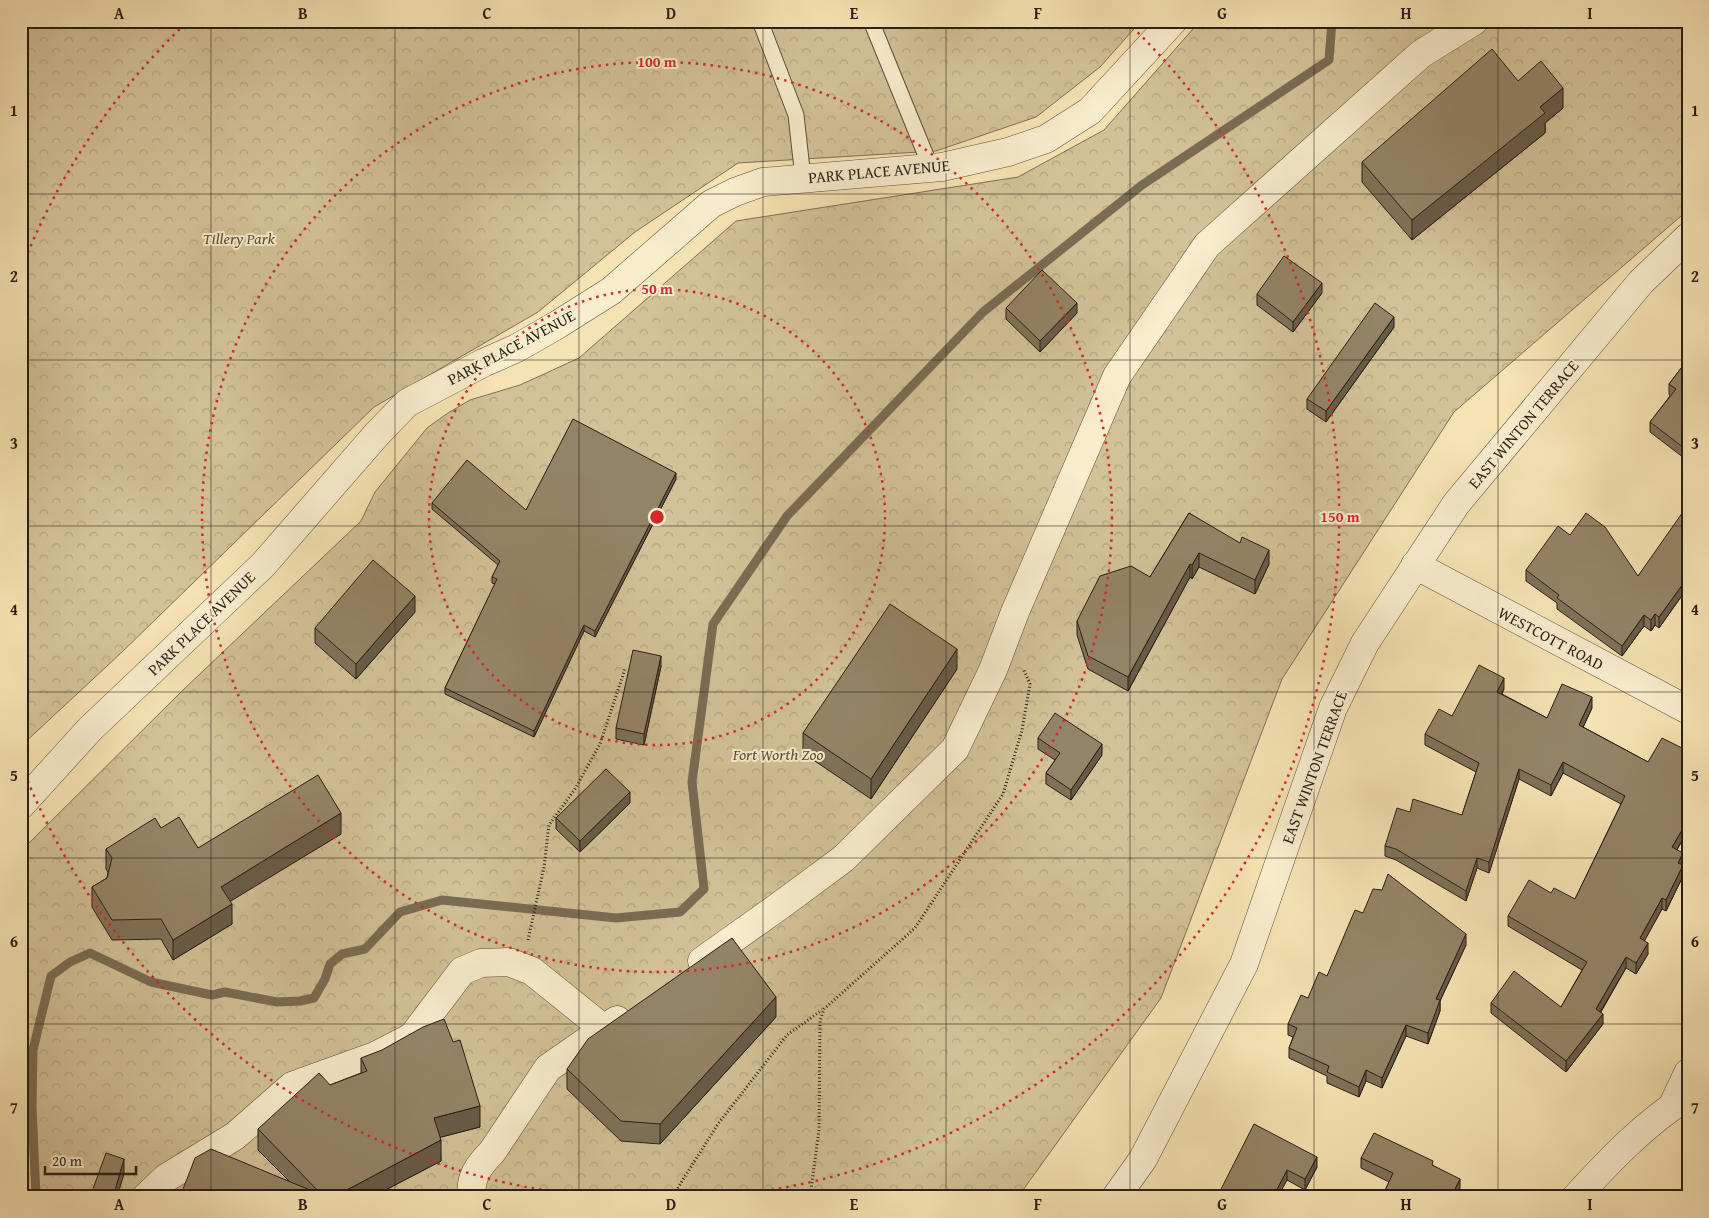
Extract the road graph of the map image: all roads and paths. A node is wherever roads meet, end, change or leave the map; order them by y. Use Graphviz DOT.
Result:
graph roads {
  1 [pos="760,21"];
  2 [pos="870,21"];
  3 [pos="1173,21"];
  4 [pos="1474,21"];
  5 [pos="931,168"];
  6 [pos="803,178"];
  7 [pos="1688,237"];
  8 [pos="1415,565"];
  9 [pos="1007,632"];
  10 [pos="625,669"];
  11 [pos="1688,710"];
  12 [pos="21,805"];
  13 [pos="527,946"];
  14 [pos="683,974"];
  15 [pos="635,1007"];
  16 [pos="824,1009"];
  17 [pos="604,1029"];
  18 [pos="1688,1073"];
  19 [pos="1681,1101"];
  20 [pos="146,1197"];
  21 [pos="472,1197"];
  22 [pos="672,1197"];
  23 [pos="810,1197"];
  24 [pos="1116,1197"];
  25 [pos="1576,1197"];
  1 -- 6 [label="lane"];
  2 -- 5 [label="lane"];
  3 -- 5 [label="street, PARK PLACE AVENUE"];
  4 -- 9 [label="street"];
  5 -- 6 [label="street, PARK PLACE AVENUE"];
  6 -- 12 [label="street, PARK PLACE AVENUE"];
  7 -- 8 [label="street, EAST WINTON TERRACE"];
  8 -- 11 [label="street, WESTCOTT ROAD"];
  8 -- 24 [label="street, EAST WINTON TERRACE"];
  9 -- 14 [label="street"];
  9 -- 16 [label="path"];
  10 -- 13 [label="path"];
  15 -- 17 [label="street"];
  16 -- 22 [label="path"];
  16 -- 23 [label="path"];
  17 -- 20 [label="street"];
  17 -- 21 [label="street"];
  18 -- 19 [label="street"];
  19 -- 25 [label="street"];
}
